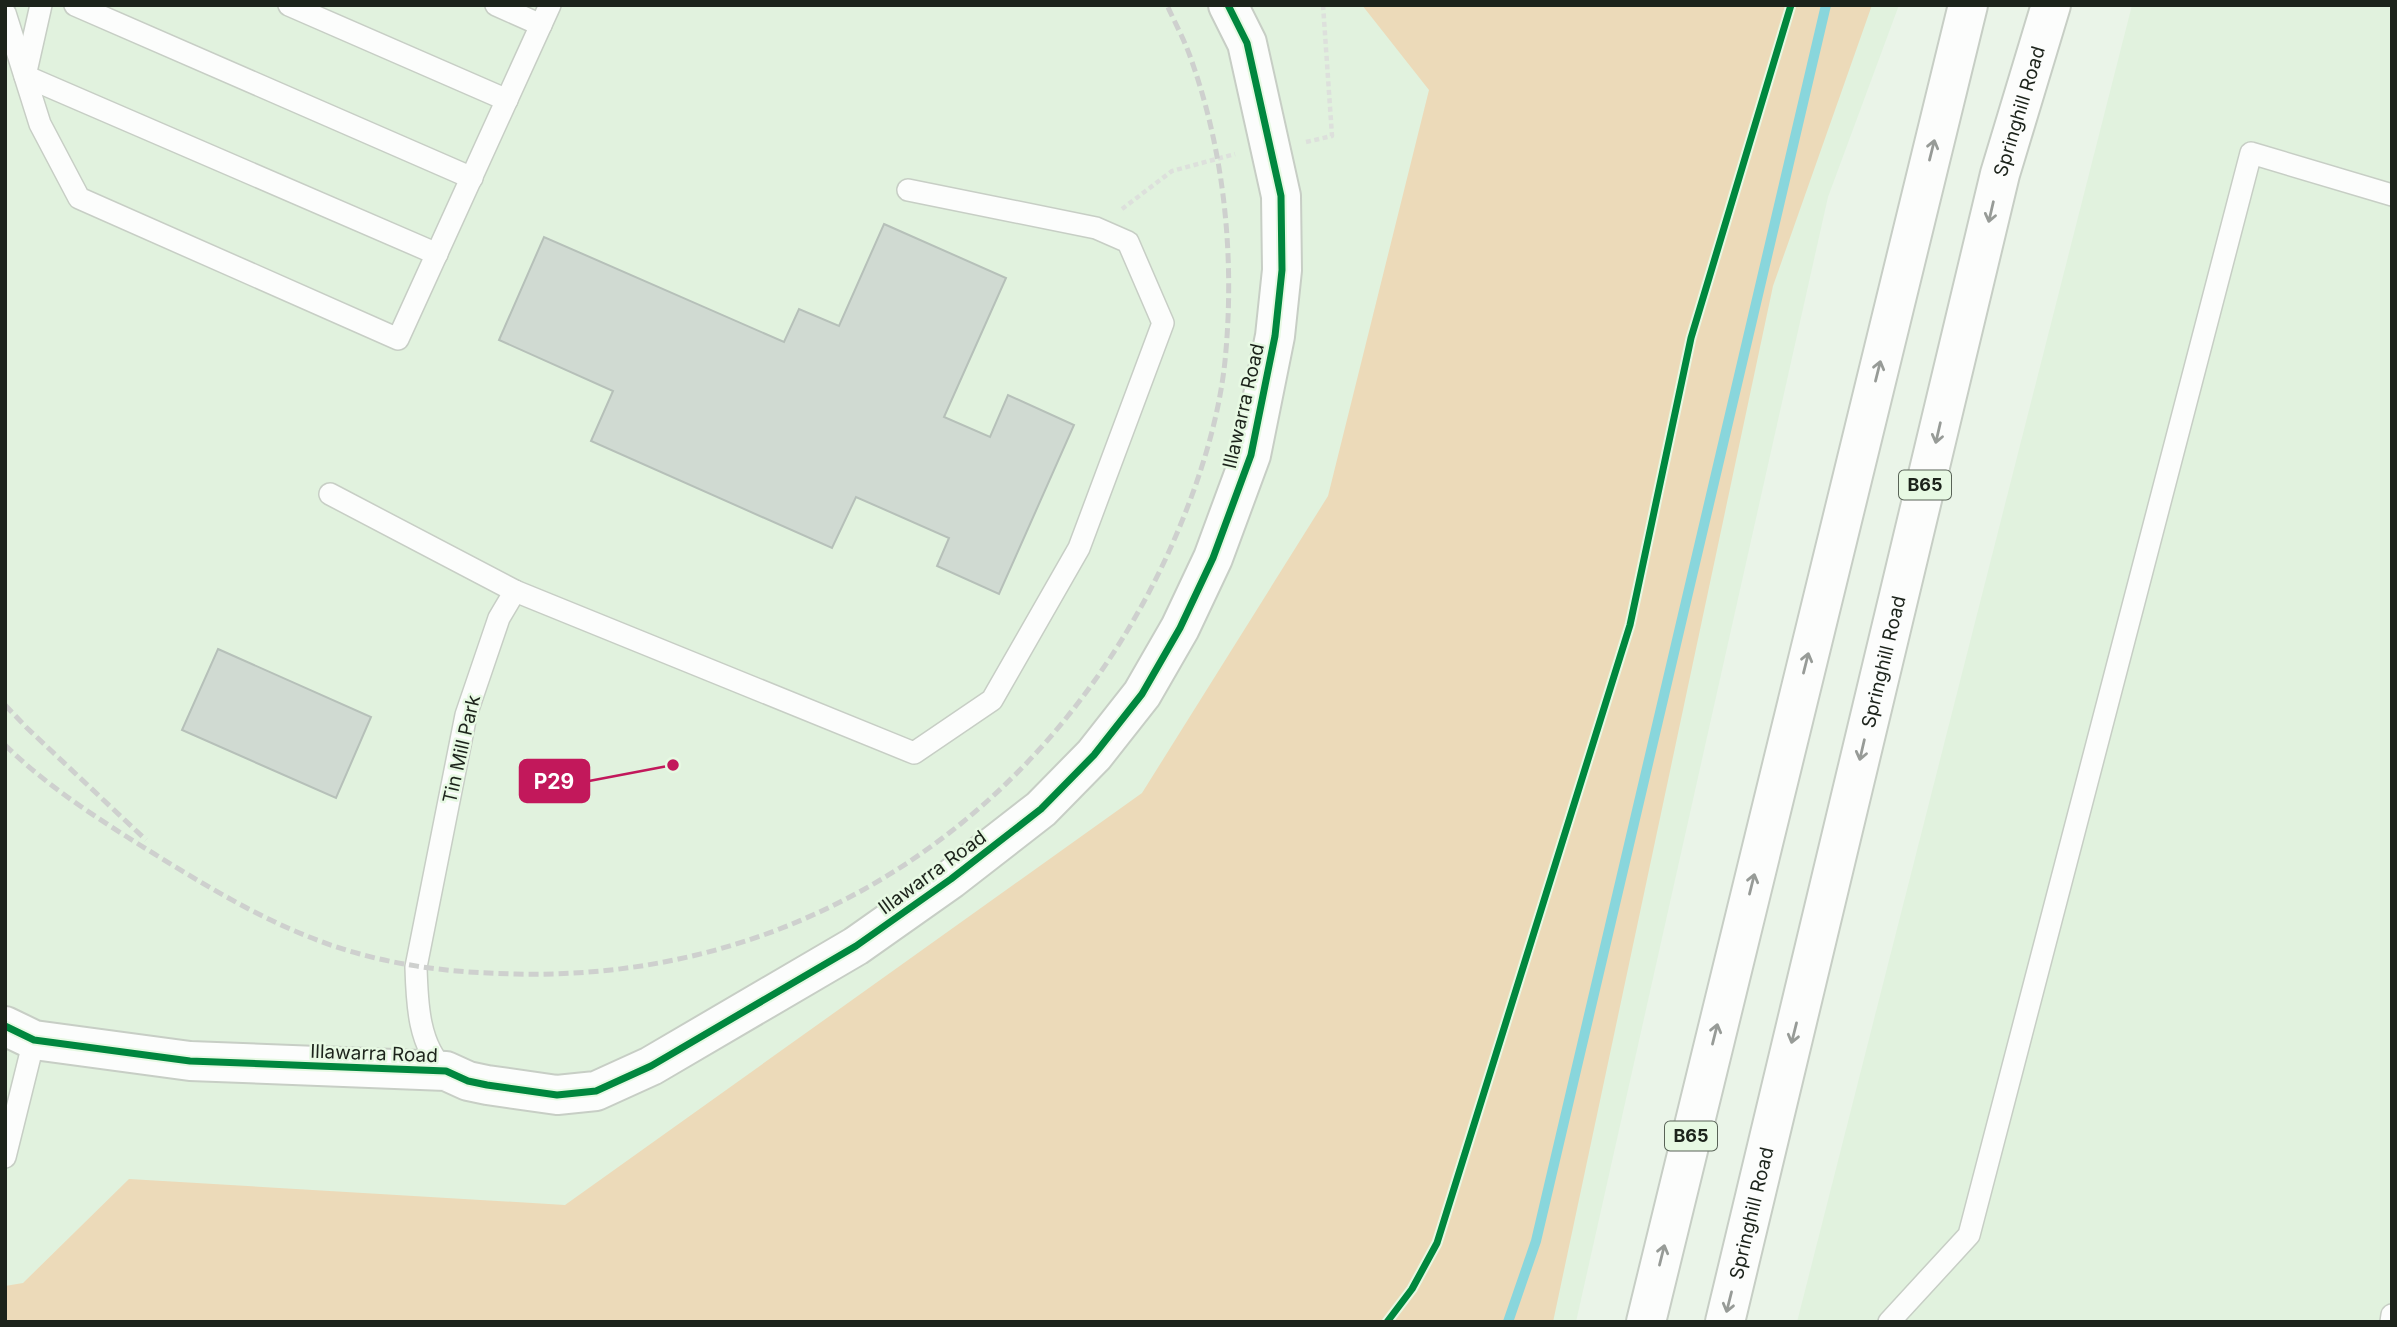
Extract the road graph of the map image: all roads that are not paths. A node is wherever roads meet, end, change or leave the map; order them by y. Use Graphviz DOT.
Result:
graph roads {
  1 [pos="41,5"];
  2 [pos="75,5"];
  3 [pos="289,5"];
  4 [pos="496,5"];
  5 [pos="1228,5"];
  6 [pos="1968,5"];
  7 [pos="2051,5"];
  8 [pos="5,13"];
  9 [pos="546,15"];
  10 [pos="25,76"];
  11 [pos="507,100"];
  12 [pos="472,178"];
  13 [pos="908,190"];
  14 [pos="2392,195"];
  15 [pos="437,254"];
  16 [pos="330,494"];
  17 [pos="515,591"];
  18 [pos="20,1033"];
  19 [pos="446,1071"];
  20 [pos="5,1157"];
  21 [pos="2392,1315"];
  22 [pos="1646,1322"];
  23 [pos="1725,1322"];
  24 [pos="1889,1322"];
  25 [pos="2391,1322"];
  1 -- 10 [label="lane"];
  2 -- 12 [label="lane"];
  3 -- 11 [label="lane"];
  4 -- 9 [label="lane"];
  5 -- 19 [label="main road, Illawarra Road"];
  22 -- 6 [label="main road, B65, one-way"];
  7 -- 23 [label="main road, Springhill Road / B65, one-way"];
  8 -- 10 [label="lane"];
  9 -- 11 [label="lane"];
  10 -- 15 [label="lane"];
  10 -- 15 [label="lane"];
  11 -- 12 [label="lane"];
  12 -- 15 [label="lane"];
  13 -- 17 [label="lane"];
  14 -- 24 [label="lane"];
  16 -- 17 [label="lane"];
  17 -- 19 [label="lane, Tin Mill Park"];
  18 -- 19 [label="main road, Illawarra Road"];
  18 -- 20 [label="lane"];
  21 -- 25 [label="lane"];
}
